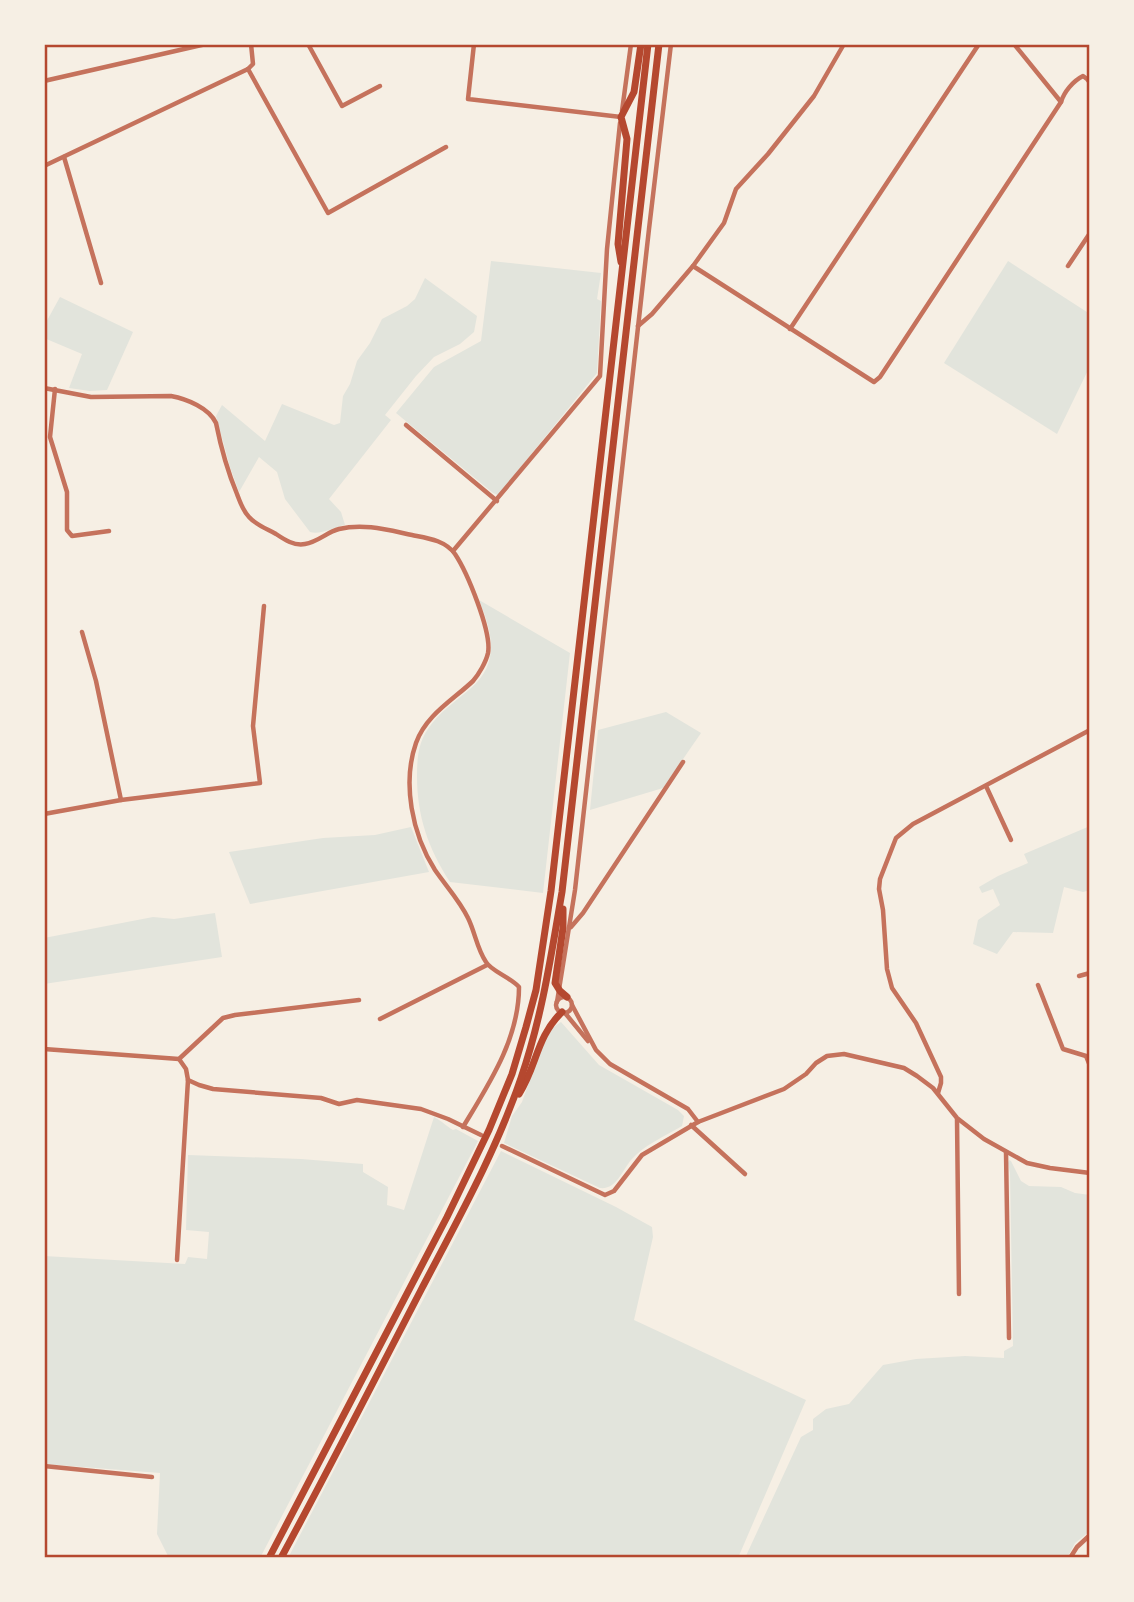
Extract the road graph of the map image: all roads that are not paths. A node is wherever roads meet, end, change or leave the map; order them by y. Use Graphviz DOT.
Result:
graph roads {
  1 [pos="206,44"];
  2 [pos="251,44"];
  3 [pos="308,44"];
  4 [pos="474,44"];
  5 [pos="631,44"];
  6 [pos="641,44"];
  7 [pos="648,44"];
  8 [pos="659,44"];
  9 [pos="671,44"];
  10 [pos="844,44"];
  11 [pos="979,44"];
  12 [pos="1014,44"];
  13 [pos="182,46"];
  14 [pos="248,69"];
  15 [pos="44,81"];
  16 [pos="1090,83"];
  17 [pos="380,86"];
  18 [pos="1061,102"];
  19 [pos="621,117"];
  20 [pos="446,147"];
  21 [pos="64,157"];
  22 [pos="44,166"];
  23 [pos="1090,233"];
  24 [pos="693,266"];
  25 [pos="1068,266"];
  26 [pos="622,271"];
  27 [pos="102,283"];
  28 [pos="638,327"];
  29 [pos="790,329"];
  30 [pos="44,388"];
  31 [pos="55,389"];
  32 [pos="406,425"];
  33 [pos="496,501"];
  34 [pos="109,531"];
  35 [pos="453,551"];
  36 [pos="264,606"];
  37 [pos="82,632"];
  38 [pos="1090,730"];
  39 [pos="683,762"];
  40 [pos="986,786"];
  41 [pos="121,800"];
  42 [pos="44,814"];
  43 [pos="1011,840"];
  44 [pos="562,892"];
  45 [pos="570,928"];
  46 [pos="487,965"];
  47 [pos="1090,973"];
  48 [pos="1079,976"];
  49 [pos="1038,985"];
  50 [pos="561,987"];
  51 [pos="568,998"];
  52 [pos="359,1000"];
  53 [pos="557,1002"];
  54 [pos="572,1005"];
  55 [pos="563,1013"];
  56 [pos="380,1019"];
  57 [pos="44,1049"];
  58 [pos="596,1050"];
  59 [pos="178,1059"];
  60 [pos="1090,1066"];
  61 [pos="188,1080"];
  62 [pos="938,1093"];
  63 [pos="511,1107"];
  64 [pos="957,1118"];
  65 [pos="698,1122"];
  66 [pos="691,1125"];
  67 [pos="463,1127"];
  68 [pos="481,1135"];
  69 [pos="502,1146"];
  70 [pos="1006,1152"];
  71 [pos="1090,1173"];
  72 [pos="745,1174"];
  73 [pos="177,1259"];
  74 [pos="958,1294"];
  75 [pos="1009,1338"];
  76 [pos="44,1466"];
  77 [pos="152,1477"];
  78 [pos="1090,1535"];
  79 [pos="269,1558"];
  80 [pos="281,1558"];
  81 [pos="1070,1558"];
  1 -- 13 [label="street"];
  2 -- 14 [label="street"];
  3 -- 17 [label="street"];
  4 -- 19 [label="street"];
  5 -- 19 [label="street"];
  6 -- 19 [label="main road"];
  7 -- 26 [label="main road"];
  8 -- 44 [label="main road"];
  9 -- 28 [label="street"];
  10 -- 24 [label="street"];
  11 -- 29 [label="street"];
  12 -- 18 [label="street"];
  13 -- 15 [label="street"];
  14 -- 20 [label="street"];
  14 -- 21 [label="street"];
  16 -- 18 [label="street"];
  18 -- 29 [label="street"];
  19 -- 26 [label="main road"];
  19 -- 33 [label="street"];
  21 -- 22 [label="street"];
  21 -- 27 [label="street"];
  23 -- 25 [label="street"];
  24 -- 28 [label="street"];
  24 -- 29 [label="street"];
  26 -- 79 [label="main road"];
  28 -- 45 [label="street"];
  30 -- 31 [label="street"];
  31 -- 34 [label="street"];
  31 -- 35 [label="street"];
  32 -- 33 [label="street"];
  33 -- 35 [label="street"];
  35 -- 46 [label="street"];
  36 -- 41 [label="street"];
  37 -- 41 [label="street"];
  38 -- 40 [label="street"];
  39 -- 45 [label="street"];
  40 -- 43 [label="street"];
  40 -- 62 [label="street"];
  41 -- 42 [label="street"];
  44 -- 50 [label="main road"];
  44 -- 63 [label="main road"];
  45 -- 50 [label="street"];
  46 -- 56 [label="street"];
  46 -- 67 [label="street"];
  47 -- 48 [label="street"];
  49 -- 60 [label="street"];
  50 -- 51 [label="main road"];
  50 -- 53 [label="street"];
  51 -- 53 [label="street"];
  51 -- 54 [label="street"];
  52 -- 59 [label="street"];
  53 -- 55 [label="street"];
  54 -- 55 [label="street"];
  54 -- 58 [label="street"];
  55 -- 58 [label="street"];
  55 -- 63 [label="main road"];
  57 -- 59 [label="street"];
  58 -- 65 [label="street"];
  59 -- 61 [label="street"];
  61 -- 67 [label="street"];
  61 -- 73 [label="street"];
  62 -- 64 [label="street"];
  62 -- 65 [label="street"];
  63 -- 80 [label="main road"];
  64 -- 70 [label="street"];
  64 -- 74 [label="street"];
  65 -- 66 [label="street"];
  66 -- 69 [label="street"];
  66 -- 72 [label="street"];
  67 -- 68 [label="street"];
  70 -- 71 [label="street"];
  70 -- 75 [label="street"];
  76 -- 77 [label="street"];
  78 -- 81 [label="street"];
}
